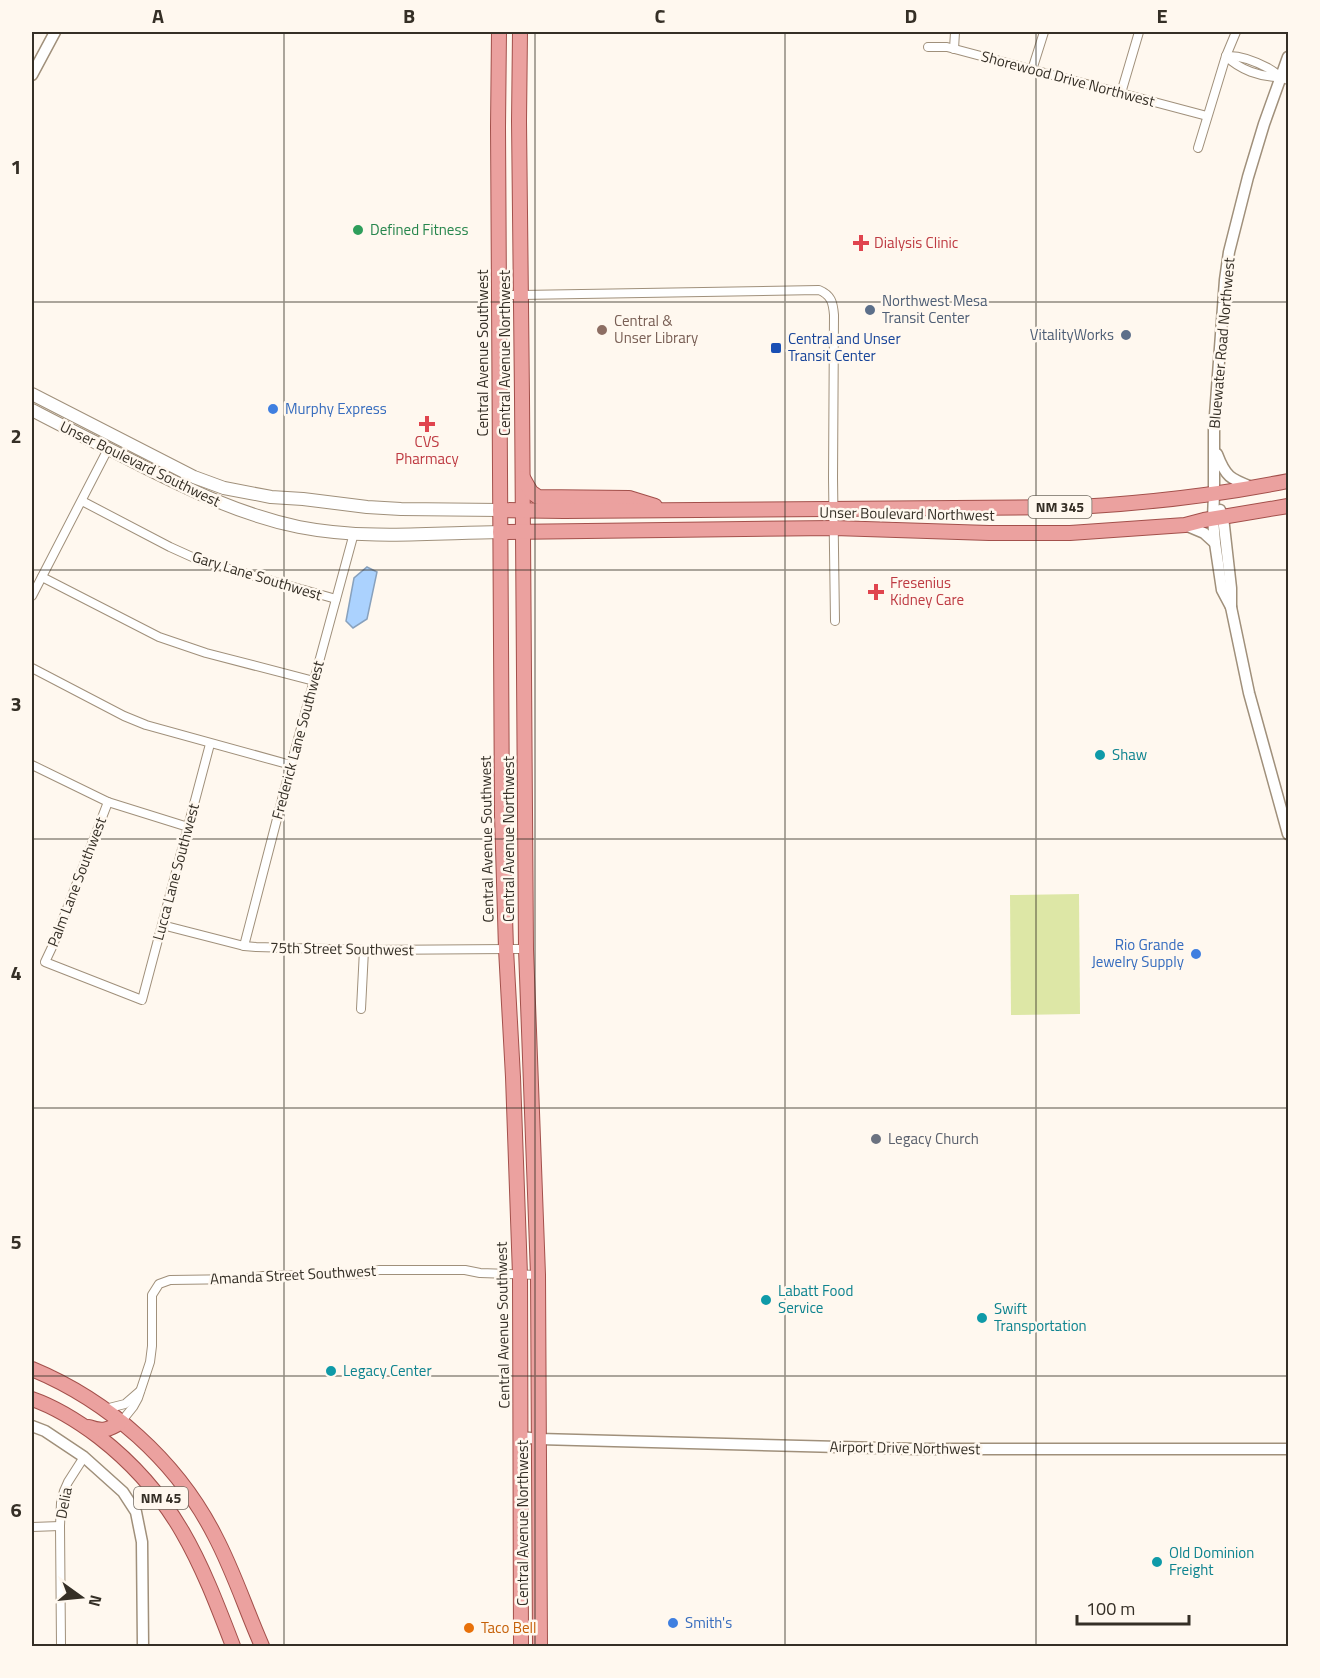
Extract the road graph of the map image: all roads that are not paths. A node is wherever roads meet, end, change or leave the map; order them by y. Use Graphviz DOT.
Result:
graph roads {
  1 [pos="56,32"];
  2 [pos="499,32"];
  3 [pos="520,32"];
  4 [pos="955,32"];
  5 [pos="1044,32"];
  6 [pos="1139,32"];
  7 [pos="1236,32"];
  8 [pos="928,47"];
  9 [pos="954,49"];
  10 [pos="1226,56"];
  11 [pos="1288,57"];
  12 [pos="1032,70"];
  13 [pos="32,75"];
  14 [pos="1284,79"];
  15 [pos="1120,93"];
  16 [pos="1207,116"];
  17 [pos="1198,148"];
  18 [pos="500,295"];
  19 [pos="521,296"];
  20 [pos="32,394"];
  21 [pos="32,410"];
  22 [pos="1214,447"];
  23 [pos="108,449"];
  24 [pos="522,476"];
  25 [pos="1288,481"];
  26 [pos="1254,488"];
  27 [pos="1214,494"];
  28 [pos="82,501"];
  29 [pos="1288,506"];
  30 [pos="833,508"];
  31 [pos="500,510"];
  32 [pos="522,510"];
  33 [pos="669,510"];
  34 [pos="1218,518"];
  35 [pos="1185,525"];
  36 [pos="834,528"];
  37 [pos="500,532"];
  38 [pos="522,532"];
  39 [pos="354,534"];
  40 [pos="1215,543"];
  41 [pos="42,577"];
  42 [pos="32,596"];
  43 [pos="336,599"];
  44 [pos="1231,607"];
  45 [pos="835,621"];
  46 [pos="32,668"];
  47 [pos="314,681"];
  48 [pos="210,744"];
  49 [pos="32,765"];
  50 [pos="291,765"];
  51 [pos="108,802"];
  52 [pos="188,827"];
  53 [pos="1288,834"];
  54 [pos="162,925"];
  55 [pos="244,946"];
  56 [pos="506,949"];
  57 [pos="526,949"];
  58 [pos="364,950"];
  59 [pos="142,1000"];
  60 [pos="361,1009"];
  61 [pos="520,1275"];
  62 [pos="538,1275"];
  63 [pos="520,1363"];
  64 [pos="538,1364"];
  65 [pos="32,1369"];
  66 [pos="140,1390"];
  67 [pos="32,1398"];
  68 [pos="104,1409"];
  69 [pos="121,1422"];
  70 [pos="81,1424"];
  71 [pos="32,1426"];
  72 [pos="521,1437"];
  73 [pos="539,1439"];
  74 [pos="1288,1449"];
  75 [pos="84,1457"];
  76 [pos="60,1526"];
  77 [pos="32,1527"];
  78 [pos="61,1647"];
  79 [pos="143,1647"];
  80 [pos="233,1647"];
  81 [pos="262,1647"];
  82 [pos="521,1647"];
  83 [pos="540,1647"];
  1 -- 13 [label="street"];
  2 -- 18 [label="main road, Central Avenue Southwest"];
  3 -- 19 [label="main road, Central Avenue Northwest"];
  4 -- 9 [label="street"];
  5 -- 12 [label="street"];
  6 -- 15 [label="street"];
  7 -- 10 [label="street"];
  8 -- 9 [label="street, Shorewood Drive Northwest"];
  9 -- 12 [label="street, Shorewood Drive Northwest"];
  10 -- 14 [label="street"];
  10 -- 16 [label="street"];
  11 -- 14 [label="street, Bluewater Road Northwest"];
  12 -- 15 [label="street, Shorewood Drive Northwest"];
  14 -- 22 [label="street, Bluewater Road Northwest"];
  15 -- 16 [label="street, Shorewood Drive Northwest"];
  16 -- 17 [label="street"];
  18 -- 19 [label="street"];
  18 -- 31 [label="main road, Central Avenue Southwest"];
  19 -- 24 [label="main road, Central Avenue Northwest"];
  19 -- 30 [label="street"];
  20 -- 31 [label="main road, Unser Boulevard Southwest"];
  21 -- 23 [label="main road, Unser Boulevard Southwest"];
  22 -- 26 [label="street"];
  22 -- 27 [label="street, Bluewater Road Northwest"];
  23 -- 28 [label="street"];
  23 -- 39 [label="main road, Unser Boulevard Southwest"];
  24 -- 32 [label="main road, Central Avenue Northwest"];
  24 -- 33 [label="main road"];
  25 -- 26 [label="main road, Unser Boulevard Northwest / NM 345"];
  26 -- 27 [label="main road, Unser Boulevard Northwest / NM 345"];
  27 -- 30 [label="main road, Unser Boulevard Northwest / NM 345"];
  27 -- 34 [label="street, Bluewater Road Northwest"];
  28 -- 41 [label="street"];
  28 -- 43 [label="street, Gary Lane Southwest"];
  29 -- 34 [label="main road, Unser Boulevard Northwest / NM 345"];
  30 -- 33 [label="main road, Unser Boulevard Northwest / NM 345"];
  30 -- 36 [label="street"];
  31 -- 32 [label="main road, NM 345"];
  31 -- 37 [label="main road, Central Avenue Southwest"];
  32 -- 33 [label="main road, Unser Boulevard Northwest / NM 345"];
  32 -- 38 [label="main road, Central Avenue Northwest"];
  34 -- 35 [label="main road, Unser Boulevard Northwest / NM 345"];
  34 -- 40 [label="street, Bluewater Road Northwest"];
  34 -- 44 [label="street, Bluewater Road Northwest"];
  35 -- 36 [label="main road, Unser Boulevard Northwest / NM 345"];
  35 -- 40 [label="street"];
  36 -- 38 [label="main road, Unser Boulevard Northwest / NM 345"];
  36 -- 45 [label="street"];
  37 -- 38 [label="main road, NM 345"];
  37 -- 39 [label="main road, Unser Boulevard Southwest"];
  37 -- 56 [label="main road, Central Avenue Southwest"];
  38 -- 57 [label="main road, Central Avenue Northwest"];
  39 -- 43 [label="street, Frederick Lane Southwest"];
  40 -- 44 [label="street, Bluewater Road Northwest"];
  41 -- 42 [label="street"];
  41 -- 47 [label="street"];
  43 -- 47 [label="street, Frederick Lane Southwest"];
  44 -- 53 [label="street, Bluewater Road Northwest"];
  46 -- 48 [label="street"];
  47 -- 50 [label="street, Frederick Lane Southwest"];
  48 -- 50 [label="street"];
  48 -- 52 [label="street, Lucca Lane Southwest"];
  49 -- 51 [label="street"];
  50 -- 55 [label="street, Frederick Lane Southwest"];
  51 -- 52 [label="street"];
  51 -- 59 [label="street, Palm Lane Southwest"];
  52 -- 54 [label="street, Lucca Lane Southwest"];
  54 -- 55 [label="street, 75th Street Southwest"];
  54 -- 59 [label="street, Lucca Lane Southwest"];
  55 -- 58 [label="street, 75th Street Southwest"];
  56 -- 57 [label="street, 75th Street Southwest"];
  56 -- 58 [label="street, 75th Street Southwest"];
  56 -- 61 [label="main road, Central Avenue Southwest"];
  57 -- 62 [label="main road, Central Avenue Northwest"];
  58 -- 60 [label="street"];
  61 -- 62 [label="street, Amanda Street Southwest"];
  61 -- 63 [label="main road, Central Avenue Southwest"];
  61 -- 66 [label="street, Amanda Street Southwest"];
  62 -- 64 [label="main road, Central Avenue Northwest"];
  63 -- 64 [label="main road"];
  63 -- 72 [label="main road, Central Avenue Southwest"];
  64 -- 73 [label="main road, Central Avenue Northwest"];
  65 -- 68 [label="main road, NM 45"];
  66 -- 68 [label="street"];
  66 -- 69 [label="street, Amanda Street Southwest"];
  67 -- 70 [label="main road, NM 45"];
  68 -- 69 [label="main road, NM 45"];
  69 -- 70 [label="main road"];
  69 -- 81 [label="main road, NM 45"];
  70 -- 80 [label="main road, NM 45"];
  71 -- 75 [label="street"];
  72 -- 73 [label="street, Airport Drive Northwest"];
  72 -- 82 [label="main road, Central Avenue Southwest"];
  73 -- 74 [label="street, Airport Drive Northwest"];
  73 -- 83 [label="main road, Central Avenue Northwest"];
  75 -- 76 [label="street, Delia"];
  75 -- 79 [label="street"];
  76 -- 77 [label="street, Delia"];
  76 -- 78 [label="street"];
}
